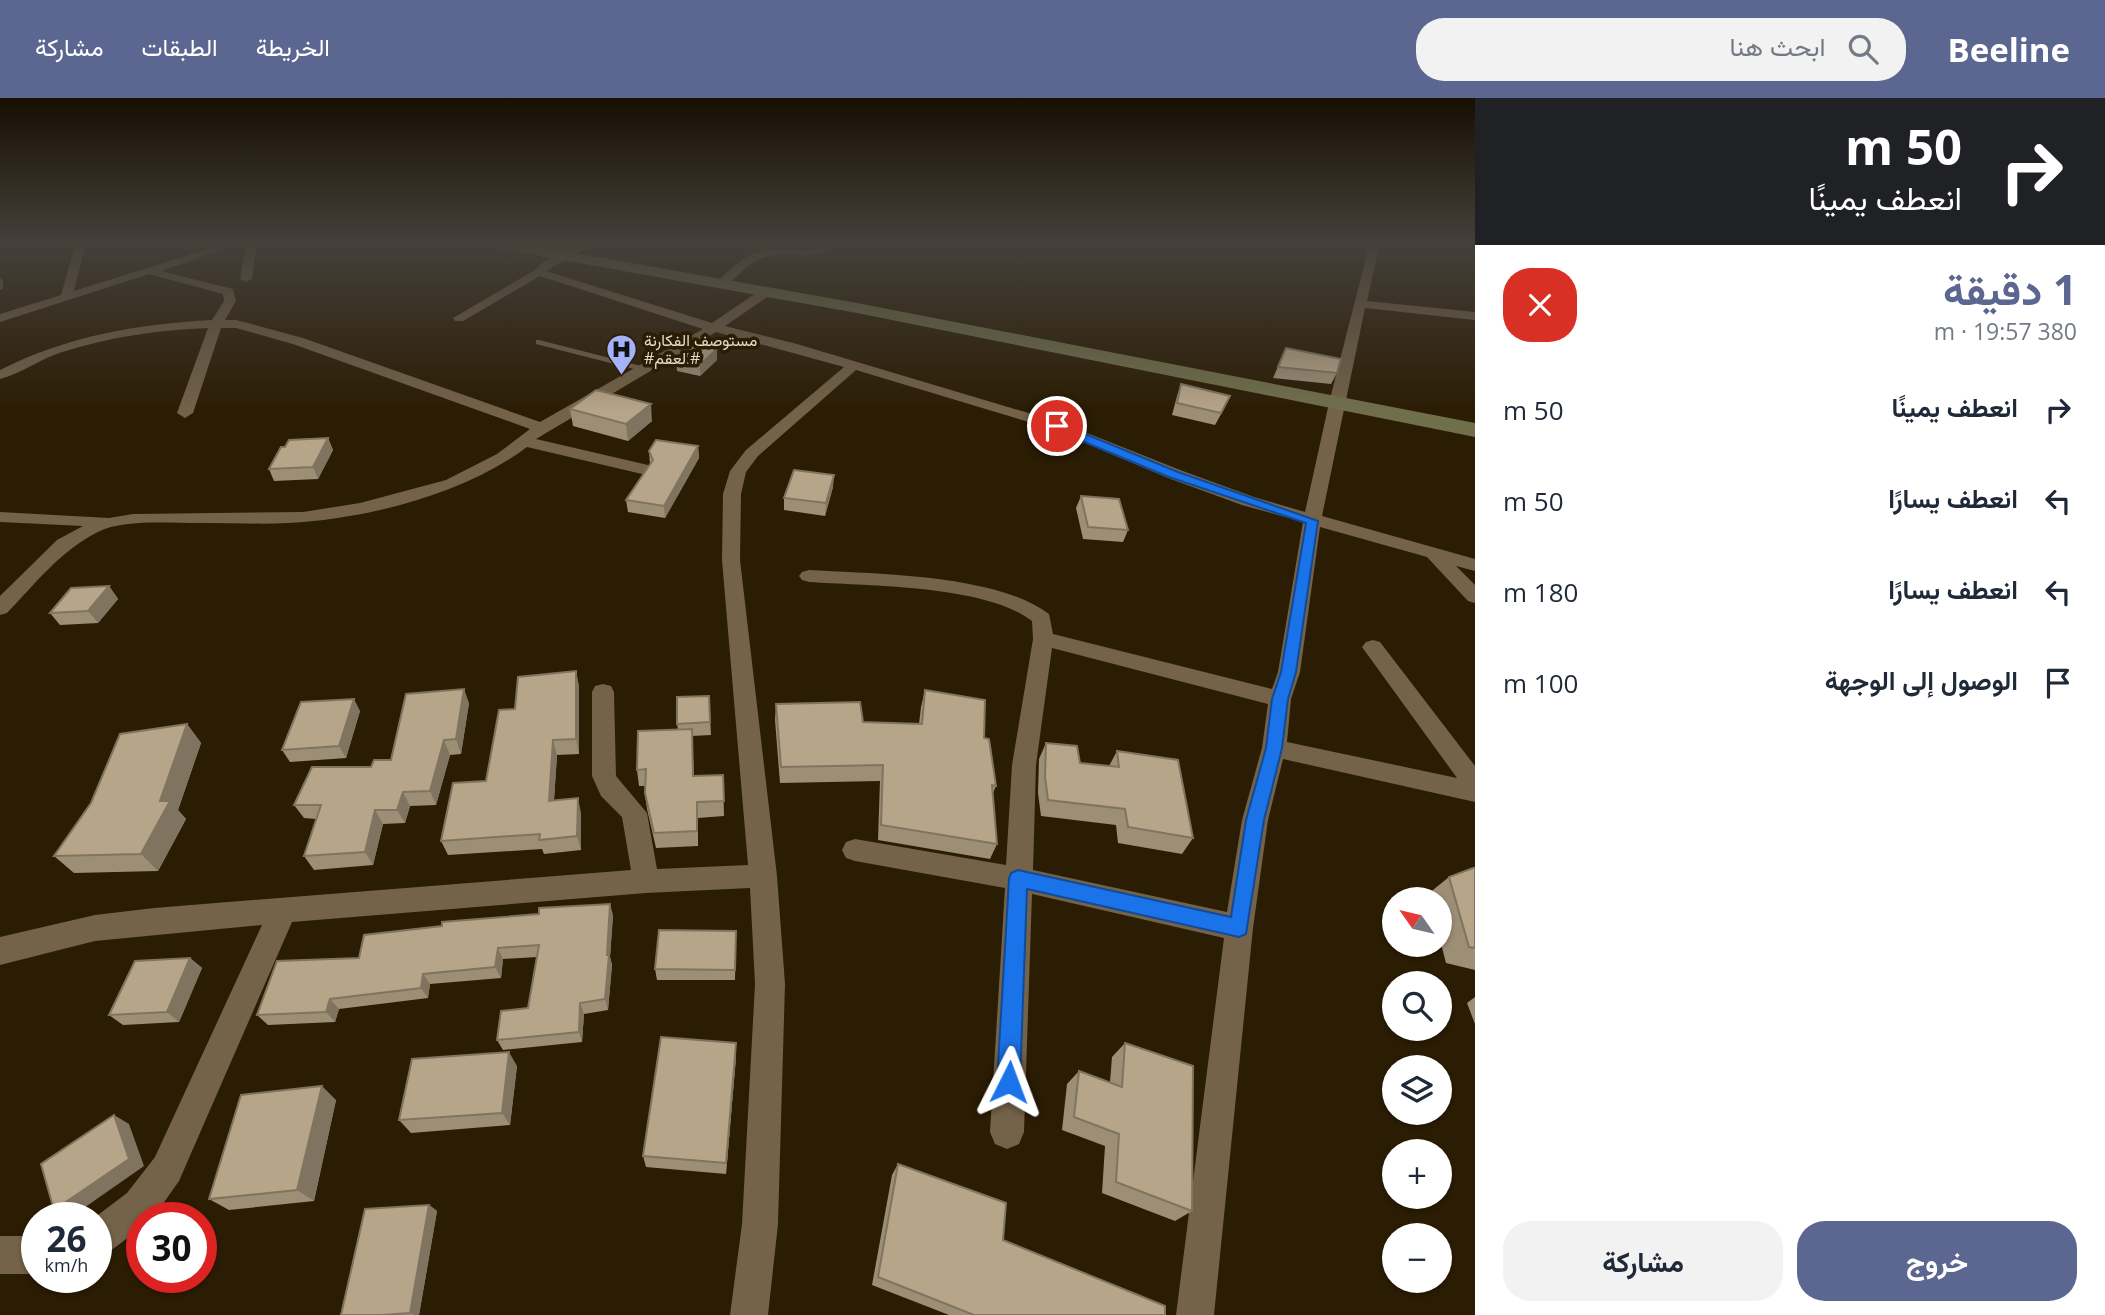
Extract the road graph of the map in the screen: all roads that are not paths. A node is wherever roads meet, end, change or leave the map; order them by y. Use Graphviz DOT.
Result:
graph roads {
  1 [pos="60,299"];
  2 [pos="230,299"];
  3 [pos="491,299"];
  4 [pos="623,299"];
  5 [pos="756,299"];
  6 [pos="801,299"];
  7 [pos="1362,299"];
  8 [pos="1361,304"];
  9 [pos="1475,316"];
  10 [pos="0,318"];
  11 [pos="459,318"];
  12 [pos="216,324"];
  13 [pos="714,328"];
  14 [pos="539,341"];
  15 [pos="854,365"];
  16 [pos="642,369"];
  17 [pos="0,375"];
  18 [pos="1336,403"];
  19 [pos="185,413"];
  20 [pos="541,428"];
  21 [pos="1475,430"];
  22 [pos="527,442"];
  23 [pos="642,469"];
  24 [pos="0,517"];
  25 [pos="113,521"];
  26 [pos="1312,521"];
  27 [pos="1434,554"];
  28 [pos="1475,565"];
  29 [pos="809,576"];
  30 [pos="1475,597"];
  31 [pos="0,608"];
  32 [pos="1042,639"];
  33 [pos="1373,647"];
  34 [pos="603,692"];
  35 [pos="1280,699"];
  36 [pos="1274,748"];
  37 [pos="1475,785"];
  38 [pos="1475,792"];
  39 [pos="855,850"];
  40 [pos="763,876"];
  41 [pos="1018,879"];
  42 [pos="646,881"];
  43 [pos="282,912"];
  44 [pos="1239,928"];
  45 [pos="0,951"];
  46 [pos="1007,1132"];
  47 [pos="112,1227"];
  48 [pos="0,1255"];
  49 [pos="21,1255"];
  50 [pos="749,1315"];
  51 [pos="1195,1315"];
  1 -- 10 [label="street"];
  2 -- 12 [label="street"];
  3 -- 11 [label="street"];
  4 -- 13 [label="street"];
  5 -- 13 [label="street"];
  6 -- 18 [label="street"];
  7 -- 8 [label="street"];
  8 -- 9 [label="street"];
  8 -- 18 [label="street"];
  12 -- 17 [label="street"];
  12 -- 19 [label="street"];
  12 -- 20 [label="street"];
  13 -- 15 [label="street"];
  13 -- 16 [label="street"];
  14 -- 16 [label="lane"];
  15 -- 26 [label="street"];
  15 -- 40 [label="street"];
  16 -- 20 [label="street"];
  18 -- 21 [label="street"];
  18 -- 26 [label="street"];
  20 -- 22 [label="street"];
  22 -- 23 [label="street"];
  22 -- 25 [label="street"];
  24 -- 25 [label="street"];
  25 -- 31 [label="street"];
  26 -- 27 [label="street"];
  26 -- 35 [label="street"];
  27 -- 28 [label="street"];
  27 -- 30 [label="street"];
  29 -- 32 [label="street"];
  32 -- 35 [label="street"];
  32 -- 41 [label="street"];
  33 -- 37 [label="street"];
  34 -- 42 [label="street"];
  35 -- 36 [label="street"];
  36 -- 38 [label="street"];
  36 -- 44 [label="street"];
  39 -- 41 [label="street"];
  40 -- 42 [label="street"];
  40 -- 50 [label="street"];
  41 -- 44 [label="street"];
  41 -- 46 [label="street"];
  42 -- 43 [label="street"];
  43 -- 45 [label="street"];
  43 -- 47 [label="street"];
  44 -- 51 [label="street"];
  48 -- 49 [label="street"];
}
